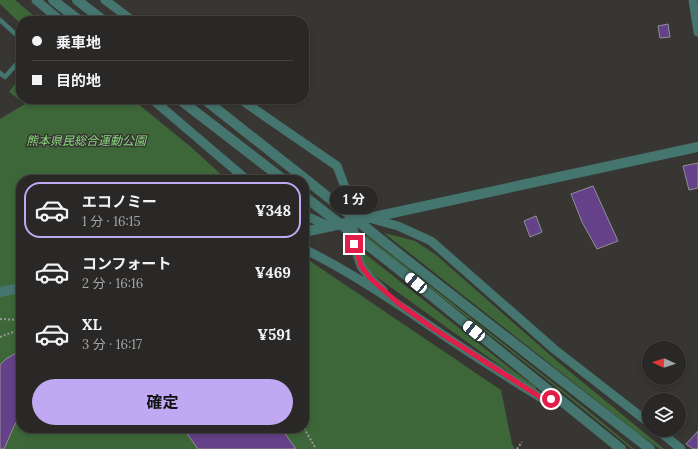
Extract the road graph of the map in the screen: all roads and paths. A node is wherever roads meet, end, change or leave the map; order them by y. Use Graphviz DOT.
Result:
graph roads {
  1 [pos="36,0"];
  2 [pos="53,0"];
  3 [pos="77,0"];
  4 [pos="105,0"];
  5 [pos="693,0"];
  6 [pos="55,16"];
  7 [pos="74,16"];
  8 [pos="98,16"];
  9 [pos="126,16"];
  10 [pos="697,18"];
  11 [pos="0,20"];
  12 [pos="698,32"];
  13 [pos="16,34"];
  14 [pos="16,65"];
  15 [pos="0,73"];
  16 [pos="158,104"];
  17 [pos="185,104"];
  18 [pos="210,104"];
  19 [pos="247,104"];
  20 [pos="698,147"];
  21 [pos="241,175"];
  22 [pos="278,175"];
  23 [pos="300,175"];
  24 [pos="309,182"];
  25 [pos="309,200"];
  26 [pos="309,217"];
  27 [pos="368,218"];
  28 [pos="353,222"];
  29 [pos="330,227"];
  30 [pos="309,231"];
  31 [pos="309,251"];
  32 [pos="16,289"];
  33 [pos="0,292"];
  34 [pos="398,303"];
  35 [pos="0,319"];
  36 [pos="16,320"];
  37 [pos="16,331"];
  38 [pos="0,337"];
  39 [pos="559,400"];
  40 [pos="642,418"];
  41 [pos="307,433"];
  42 [pos="666,437"];
  43 [pos="522,442"];
  44 [pos="316,449"];
  45 [pos="517,449"];
  46 [pos="621,449"];
  47 [pos="650,449"];
  48 [pos="681,449"];
  1 -- 6 [label="street"];
  2 -- 7 [label="street"];
  3 -- 8 [label="street"];
  4 -- 9 [label="street"];
  5 -- 10 [label="street"];
  10 -- 12 [label="street"];
  11 -- 13 [label="lane"];
  14 -- 15 [label="lane"];
  16 -- 21 [label="street"];
  17 -- 22 [label="street"];
  18 -- 23 [label="street, bridge"];
  19 -- 28 [label="street"];
  20 -- 27 [label="street"];
  24 -- 47 [label="street, bridge"];
  25 -- 39 [label="street, bridge"];
  26 -- 29 [label="street"];
  27 -- 28 [label="street"];
  27 -- 40 [label="street"];
  28 -- 29 [label="street"];
  28 -- 34 [label="street"];
  29 -- 30 [label="street"];
  31 -- 34 [label="street"];
  32 -- 33 [label="street"];
  34 -- 39 [label="street"];
  35 -- 36 [label="path"];
  37 -- 38 [label="path"];
  39 -- 46 [label="street"];
  41 -- 44 [label="path"];
  42 -- 48 [label="street"];
  43 -- 45 [label="path"];
}
